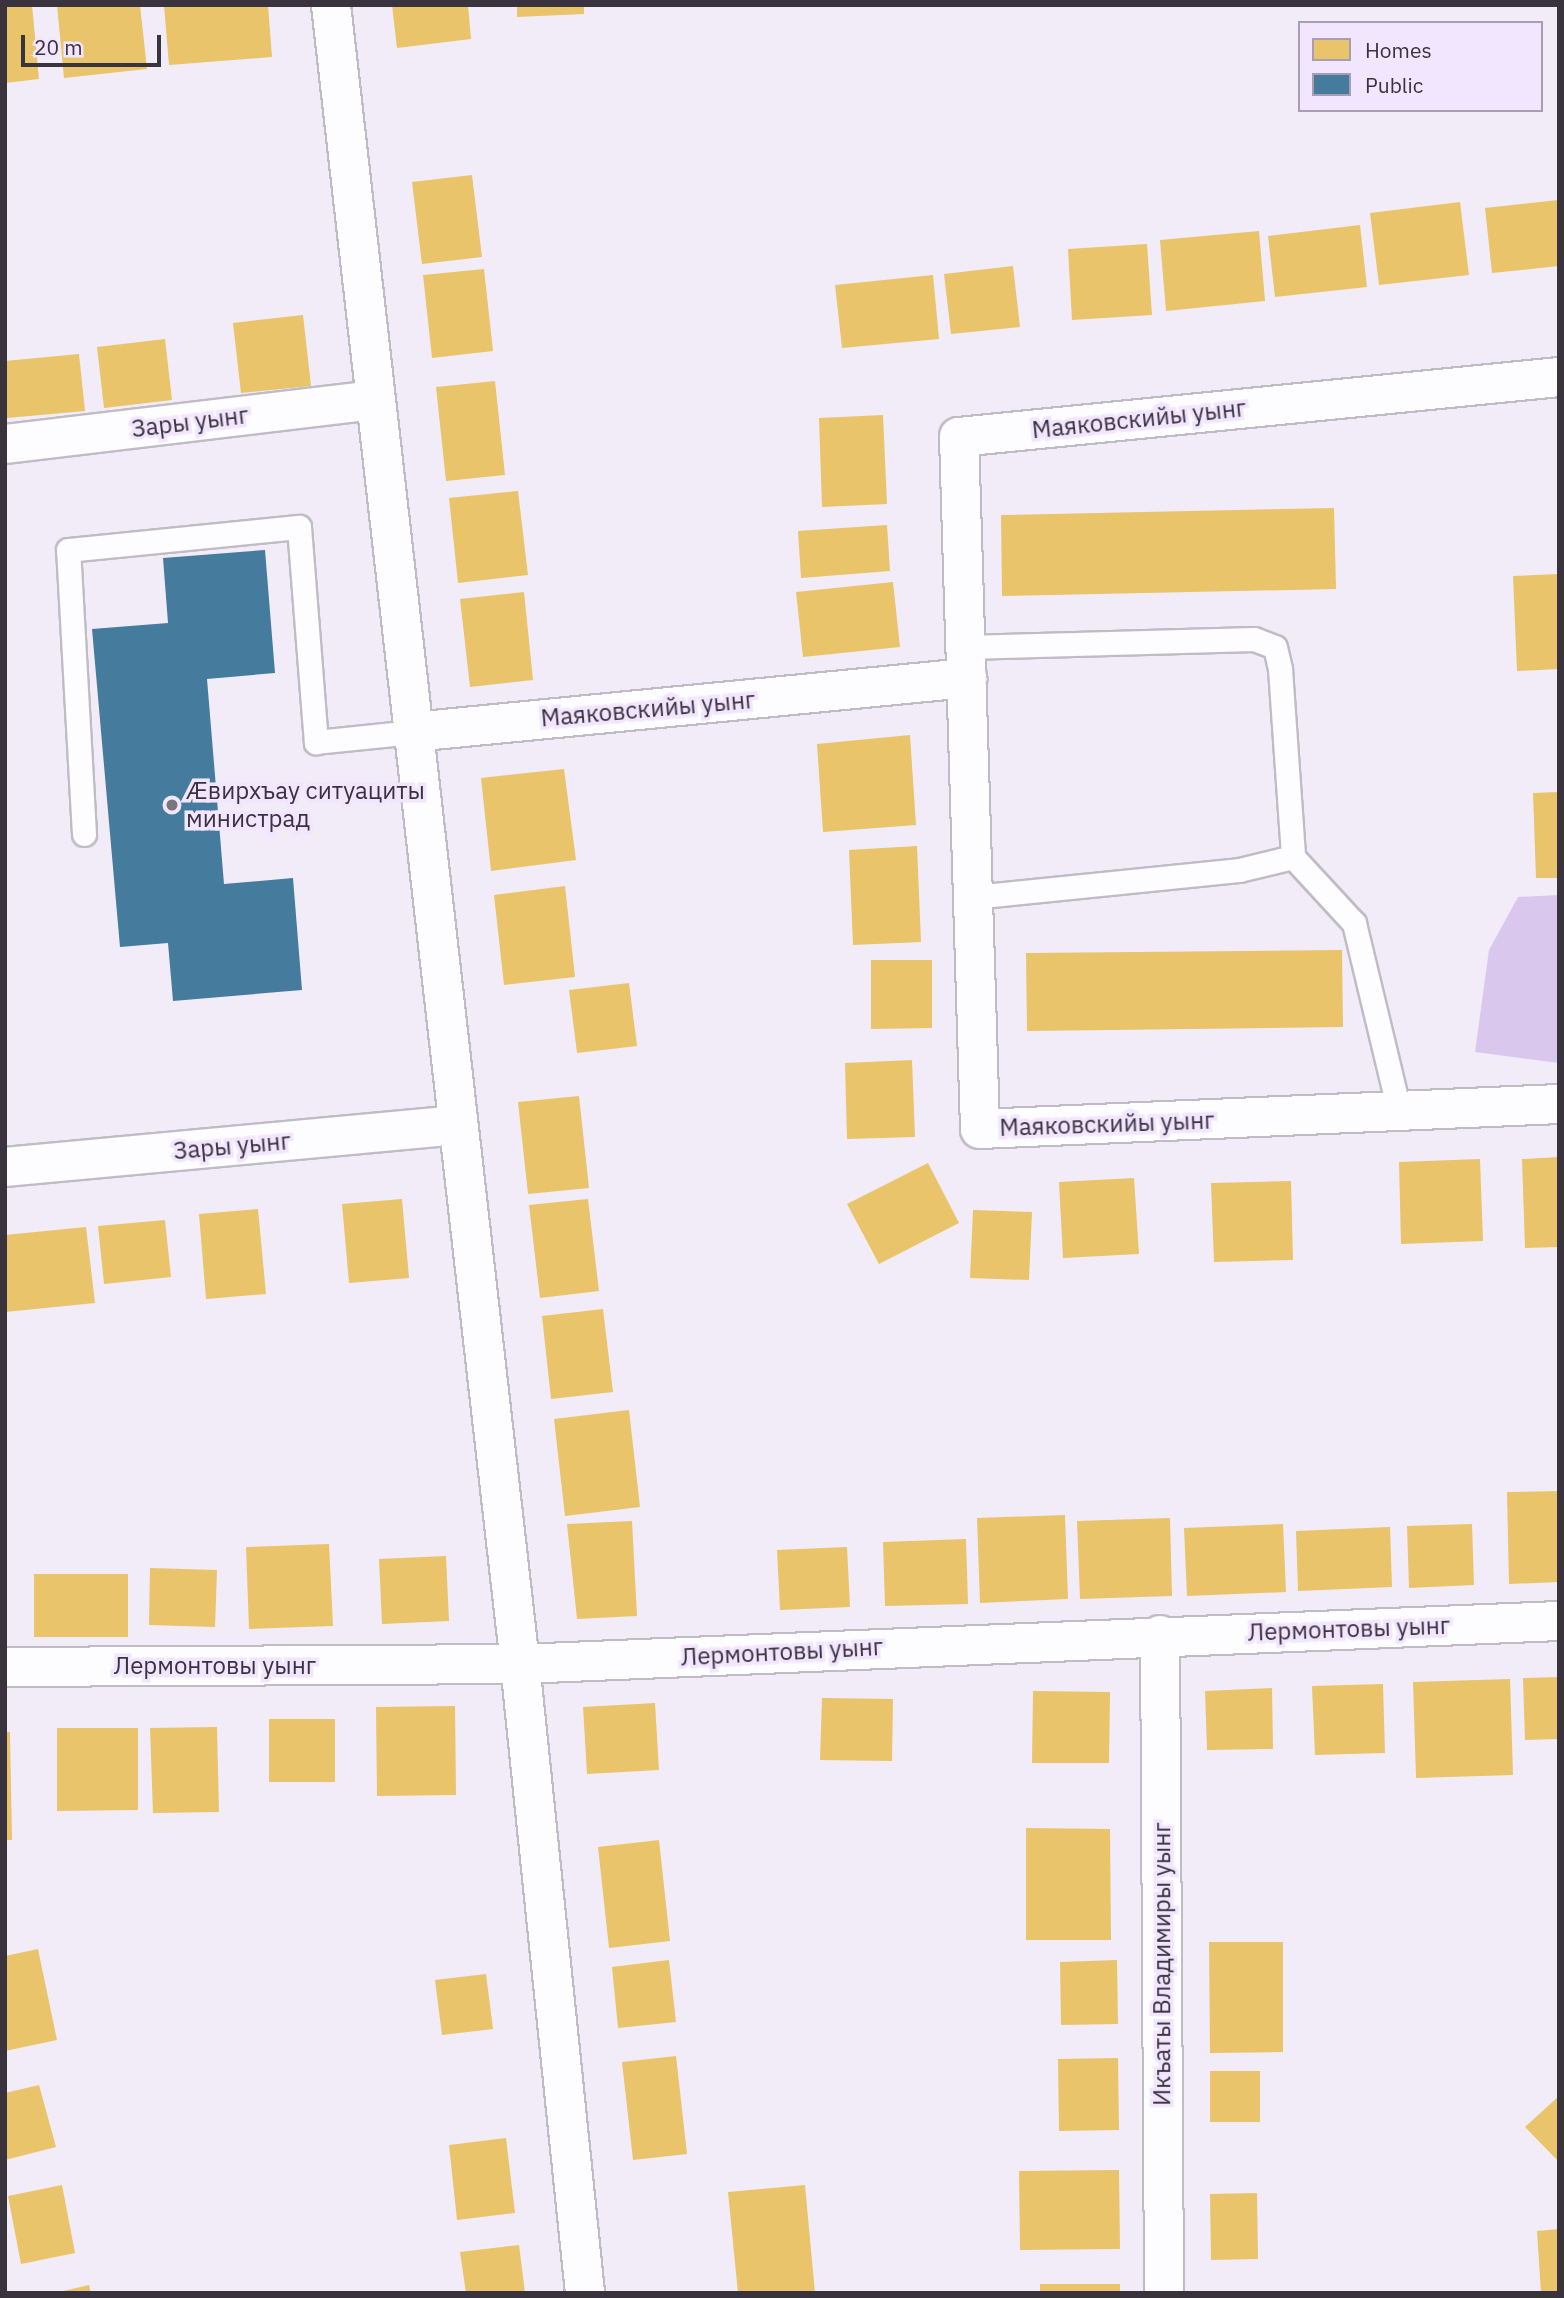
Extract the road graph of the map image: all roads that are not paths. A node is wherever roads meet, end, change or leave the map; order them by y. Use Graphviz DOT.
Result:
graph roads {
  1 [pos="331,5"];
  2 [pos="1559,377"];
  3 [pos="375,400"];
  4 [pos="5,444"];
  5 [pos="966,663"];
  6 [pos="413,732"];
  7 [pos="84,834"];
  8 [pos="1293,857"];
  9 [pos="973,897"];
  10 [pos="1559,1104"];
  11 [pos="1399,1111"];
  12 [pos="458,1125"];
  13 [pos="5,1167"];
  14 [pos="1559,1621"];
  15 [pos="1160,1635"];
  16 [pos="520,1664"];
  17 [pos="5,1667"];
  18 [pos="585,2293"];
  19 [pos="1164,2293"];
  1 -- 3 [label="street"];
  2 -- 5 [label="street, Маяковскийы уынг"];
  3 -- 4 [label="street, Зары уынг"];
  3 -- 6 [label="street"];
  5 -- 6 [label="street, Маяковскийы уынг"];
  5 -- 8 [label="lane"];
  5 -- 9 [label="street, Маяковскийы уынг"];
  6 -- 7 [label="lane"];
  6 -- 12 [label="street"];
  8 -- 9 [label="lane"];
  8 -- 11 [label="lane"];
  9 -- 11 [label="street, Маяковскийы уынг"];
  10 -- 11 [label="street, Маяковскийы уынг"];
  12 -- 13 [label="street, Зары уынг"];
  12 -- 16 [label="street"];
  14 -- 15 [label="street, Лермонтовы уынг"];
  15 -- 16 [label="street, Лермонтовы уынг"];
  15 -- 19 [label="street, Икъаты Владимиры уынг"];
  16 -- 17 [label="street, Лермонтовы уынг"];
  16 -- 18 [label="street"];
}
